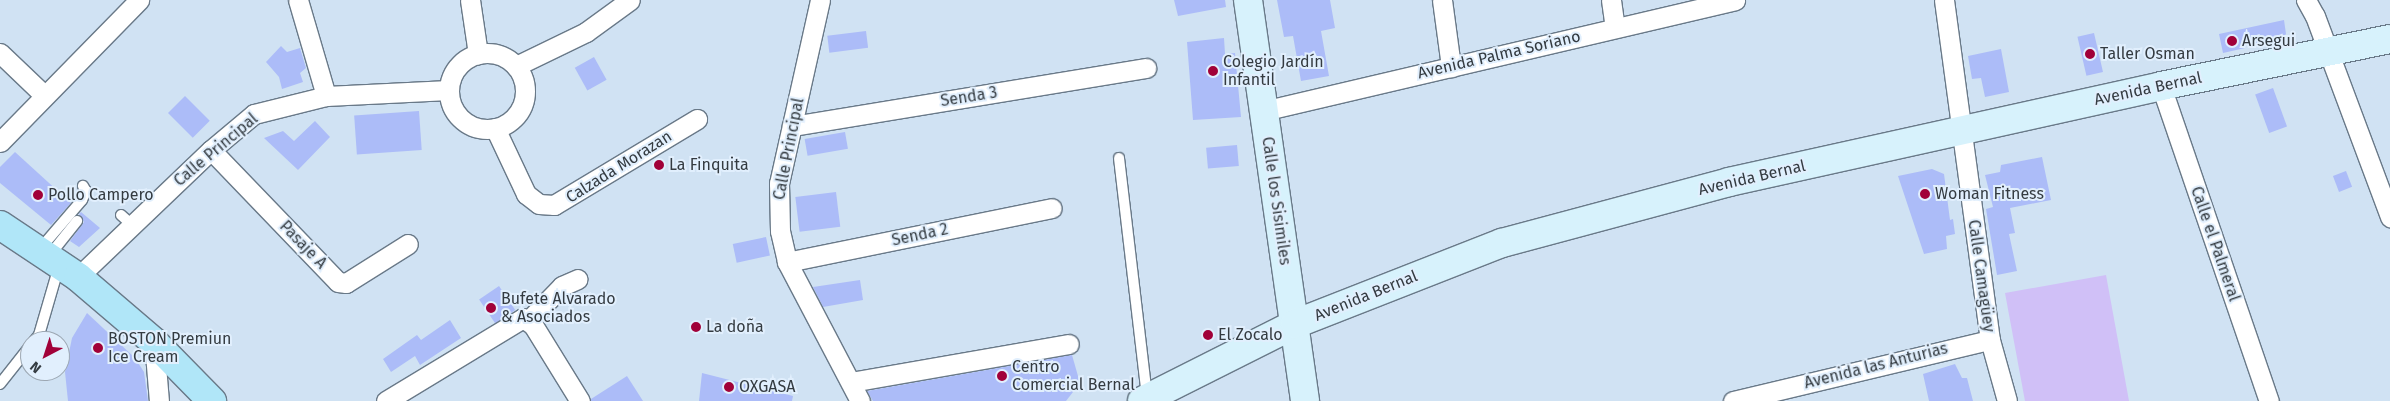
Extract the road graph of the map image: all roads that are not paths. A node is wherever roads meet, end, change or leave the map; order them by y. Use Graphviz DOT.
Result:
graph roads {
  1 [pos="139,0"];
  2 [pos="298,0"];
  3 [pos="470,0"];
  4 [pos="630,0"];
  5 [pos="820,0"];
  6 [pos="1248,0"];
  7 [pos="1442,0"];
  8 [pos="1611,0"];
  9 [pos="1735,0"];
  10 [pos="1944,0"];
  11 [pos="2306,0"];
  12 [pos="1615,28"];
  13 [pos="2390,40"];
  14 [pos="2327,50"];
  15 [pos="0,53"];
  16 [pos="478,54"];
  17 [pos="516,66"];
  18 [pos="1146,68"];
  19 [pos="1452,68"];
  20 [pos="2161,86"];
  21 [pos="449,90"];
  22 [pos="44,95"];
  23 [pos="326,96"];
  24 [pos="1263,111"];
  25 [pos="697,119"];
  26 [pos="792,126"];
  27 [pos="495,128"];
  28 [pos="1960,131"];
  29 [pos="0,142"];
  30 [pos="211,150"];
  31 [pos="1118,158"];
  32 [pos="83,186"];
  33 [pos="1052,208"];
  34 [pos="2390,217"];
  35 [pos="77,221"];
  36 [pos="0,225"];
  37 [pos="408,244"];
  38 [pos="56,262"];
  39 [pos="788,262"];
  40 [pos="578,279"];
  41 [pos="526,319"];
  42 [pos="1295,324"];
  43 [pos="40,331"];
  44 [pos="1990,340"];
  45 [pos="154,342"];
  46 [pos="1069,344"];
  47 [pos="20,359"];
  48 [pos="851,382"];
  49 [pos="0,384"];
  50 [pos="415,394"];
  51 [pos="1145,399"];
  52 [pos="159,401"];
  53 [pos="212,401"];
  54 [pos="386,401"];
  55 [pos="580,401"];
  56 [pos="860,401"];
  57 [pos="1305,401"];
  58 [pos="1733,401"];
  59 [pos="2007,401"];
  60 [pos="2269,401"];
  1 -- 22 [label="street"];
  2 -- 23 [label="street"];
  3 -- 16 [label="street"];
  4 -- 17 [label="street"];
  5 -- 26 [label="street, Calle Principal"];
  6 -- 24 [label="main road, Calle los Sisimiles"];
  7 -- 19 [label="street"];
  8 -- 12 [label="street"];
  9 -- 12 [label="street, Avenida Palma Soriano"];
  10 -- 28 [label="street, Calle Camagüey"];
  11 -- 14 [label="street"];
  12 -- 19 [label="street, Avenida Palma Soriano"];
  13 -- 14 [label="main road, Avenida Bernal"];
  14 -- 20 [label="main road, Avenida Bernal"];
  14 -- 34 [label="street"];
  15 -- 22 [label="street"];
  16 -- 17 [label="street"];
  16 -- 21 [label="street"];
  17 -- 27 [label="street"];
  18 -- 26 [label="street, Senda 3"];
  19 -- 24 [label="street, Avenida Palma Soriano"];
  20 -- 28 [label="main road, Avenida Bernal"];
  20 -- 60 [label="street, Calle el Palmeral"];
  21 -- 23 [label="street, Calle Principal"];
  21 -- 27 [label="street"];
  22 -- 29 [label="street"];
  23 -- 30 [label="street, Calle Principal"];
  24 -- 42 [label="main road, Calle los Sisimiles"];
  25 -- 27 [label="street, Calzada Morazan"];
  26 -- 39 [label="street, Calle Principal"];
  28 -- 42 [label="main road, Avenida Bernal"];
  28 -- 44 [label="street, Calle Camagüey"];
  30 -- 37 [label="street, Pasaje A"];
  30 -- 38 [label="street, Calle Principal"];
  31 -- 51 [label="lane"];
  32 -- 38 [label="lane"];
  33 -- 39 [label="street, Senda 2"];
  35 -- 38 [label="lane"];
  36 -- 38 [label="main road"];
  38 -- 43 [label="lane"];
  38 -- 45 [label="main road"];
  39 -- 48 [label="street, Calle Principal"];
  40 -- 41 [label="street"];
  41 -- 50 [label="street"];
  41 -- 55 [label="street"];
  42 -- 51 [label="main road, Avenida Bernal"];
  42 -- 57 [label="main road, Calle los Sisimiles"];
  44 -- 58 [label="street, Avenida las Anturias"];
  44 -- 59 [label="street, Calle Camagüey"];
  45 -- 52 [label="street"];
  45 -- 53 [label="main road"];
  46 -- 48 [label="street"];
  47 -- 49 [label="lane"];
  48 -- 56 [label="street, Calle Principal"];
  50 -- 54 [label="street"];
}
